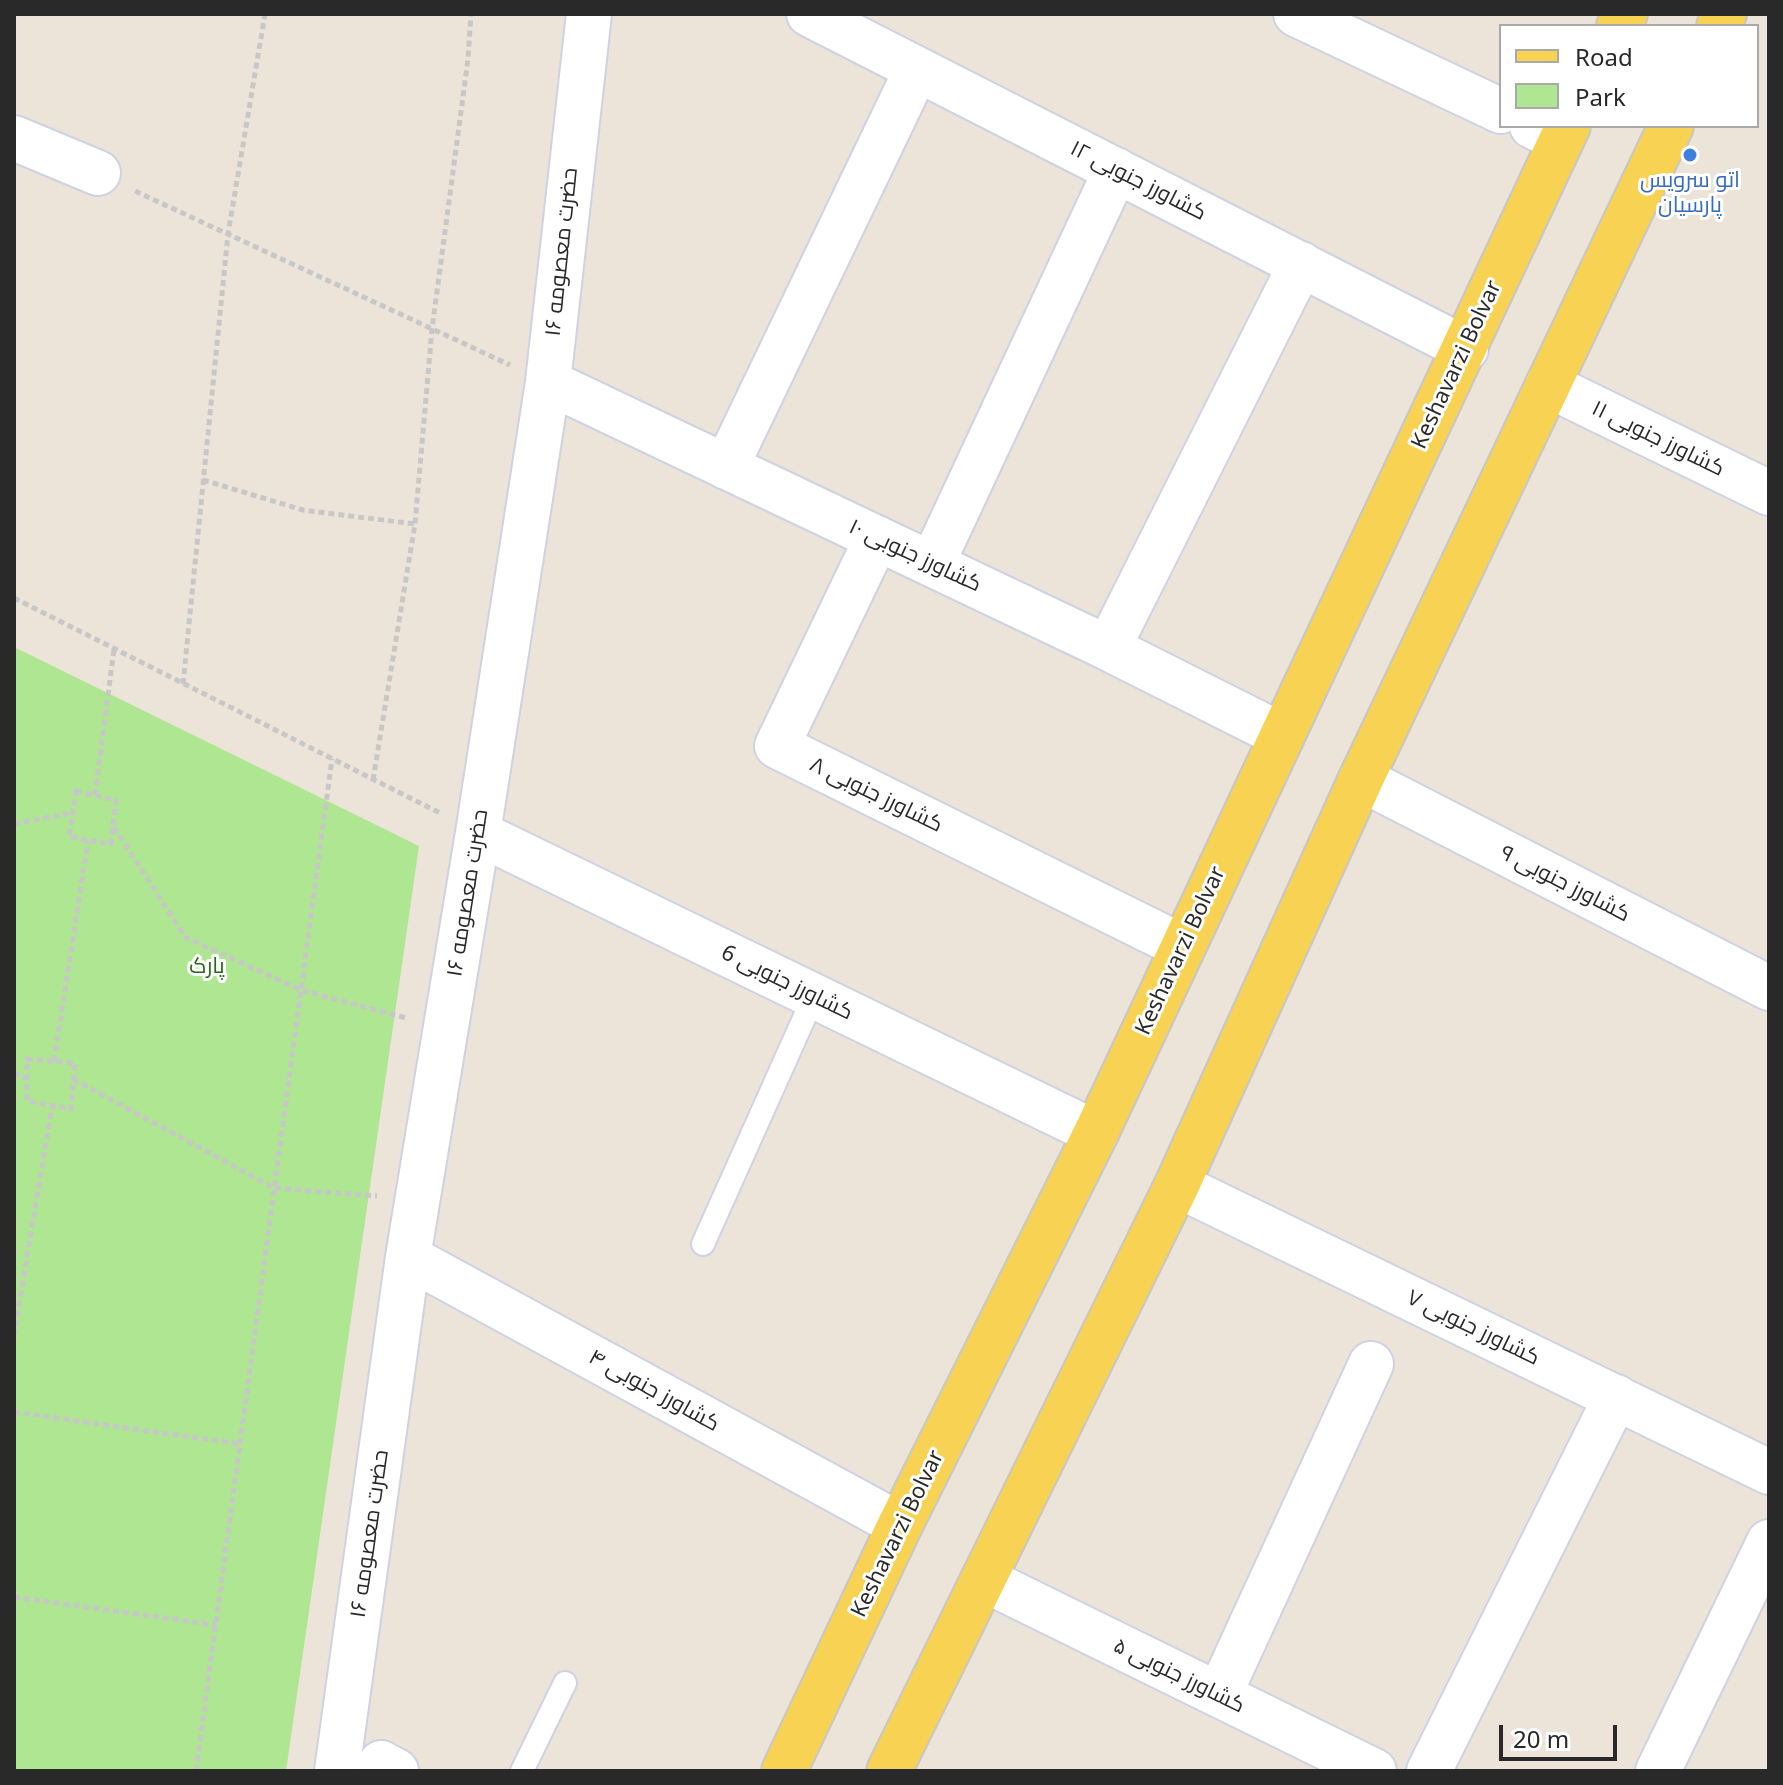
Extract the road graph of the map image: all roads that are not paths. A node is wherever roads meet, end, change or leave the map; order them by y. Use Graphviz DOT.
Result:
graph roads {
  1 [pos="589,14"];
  2 [pos="809,14"];
  3 [pos="1296,14"];
  4 [pos="917,69"];
  5 [pos="1499,110"];
  6 [pos="1670,128"];
  7 [pos="1554,131"];
  8 [pos="14,138"];
  9 [pos="1116,170"];
  10 [pos="98,173"];
  11 [pos="1301,264"];
  12 [pos="1466,349"];
  13 [pos="548,382"];
  14 [pos="1548,385"];
  15 [pos="726,467"];
  16 [pos="1769,493"];
  17 [pos="877,538"];
  18 [pos="932,564"];
  19 [pos="1108,648"];
  20 [pos="1281,735"];
  21 [pos="1361,779"];
  22 [pos="478,833"];
  23 [pos="1183,947"];
  24 [pos="1769,988"];
  25 [pos="814,996"];
  26 [pos="1096,1133"];
  27 [pos="1177,1185"];
  28 [pos="703,1244"];
  29 [pos="408,1257"];
  30 [pos="1371,1364"];
  31 [pos="1616,1397"];
  32 [pos="1769,1472"];
  33 [pos="900,1525"];
  34 [pos="1769,1542"];
  35 [pos="985,1580"];
  36 [pos="565,1683"];
  37 [pos="1219,1695"];
  38 [pos="337,1771"];
  39 [pos="522,1771"];
  40 [pos="784,1771"];
  41 [pos="889,1771"];
  42 [pos="1374,1771"];
  43 [pos="1429,1771"];
  44 [pos="1658,1771"];
  1 -- 13 [label="street, حضرت معصومه ۱۶"];
  2 -- 4 [label="street, کشاورز جنوبی ۱۲"];
  3 -- 5 [label="street"];
  4 -- 9 [label="street, کشاورز جنوبی ۱۲"];
  4 -- 15 [label="street"];
  6 -- 14 [label="main road"];
  7 -- 12 [label="main road, Keshavarzi Bolvar"];
  8 -- 10 [label="street"];
  9 -- 11 [label="street, کشاورز جنوبی ۱۲"];
  9 -- 18 [label="street"];
  11 -- 12 [label="street, کشاورز جنوبی ۱۲"];
  11 -- 19 [label="street"];
  12 -- 20 [label="main road, Keshavarzi Bolvar"];
  13 -- 15 [label="street, کشاورز جنوبی ۱۰"];
  13 -- 22 [label="street, حضرت معصومه ۱۶"];
  14 -- 16 [label="street, کشاورز جنوبی ۱۱"];
  14 -- 21 [label="main road"];
  15 -- 17 [label="street, کشاورز جنوبی ۱۰"];
  17 -- 18 [label="street, کشاورز جنوبی ۱۰"];
  17 -- 23 [label="street, کشاورز جنوبی ۸"];
  18 -- 19 [label="street, کشاورز جنوبی ۱۰"];
  19 -- 20 [label="street, کشاورز جنوبی ۱۰"];
  20 -- 23 [label="main road, Keshavarzi Bolvar"];
  21 -- 24 [label="street, کشاورز جنوبی ۹"];
  21 -- 27 [label="main road"];
  22 -- 25 [label="street, کشاورز جنوبی 6"];
  22 -- 29 [label="street, حضرت معصومه ۱۶"];
  23 -- 26 [label="main road, Keshavarzi Bolvar"];
  25 -- 26 [label="street, کشاورز جنوبی 6"];
  25 -- 28 [label="lane"];
  26 -- 33 [label="main road, Keshavarzi Bolvar"];
  27 -- 31 [label="street, کشاورز جنوبی ۷"];
  27 -- 35 [label="main road"];
  29 -- 33 [label="street, کشاورز جنوبی ۴"];
  29 -- 38 [label="street, حضرت معصومه ۱۶"];
  30 -- 37 [label="street"];
  31 -- 32 [label="street, کشاورز جنوبی ۷"];
  31 -- 43 [label="street"];
  33 -- 40 [label="main road, Keshavarzi Bolvar"];
  34 -- 44 [label="street"];
  35 -- 37 [label="street, کشاورز جنوبی ۵"];
  35 -- 41 [label="main road"];
  36 -- 39 [label="lane"];
  37 -- 42 [label="street, کشاورز جنوبی ۵"];
}
